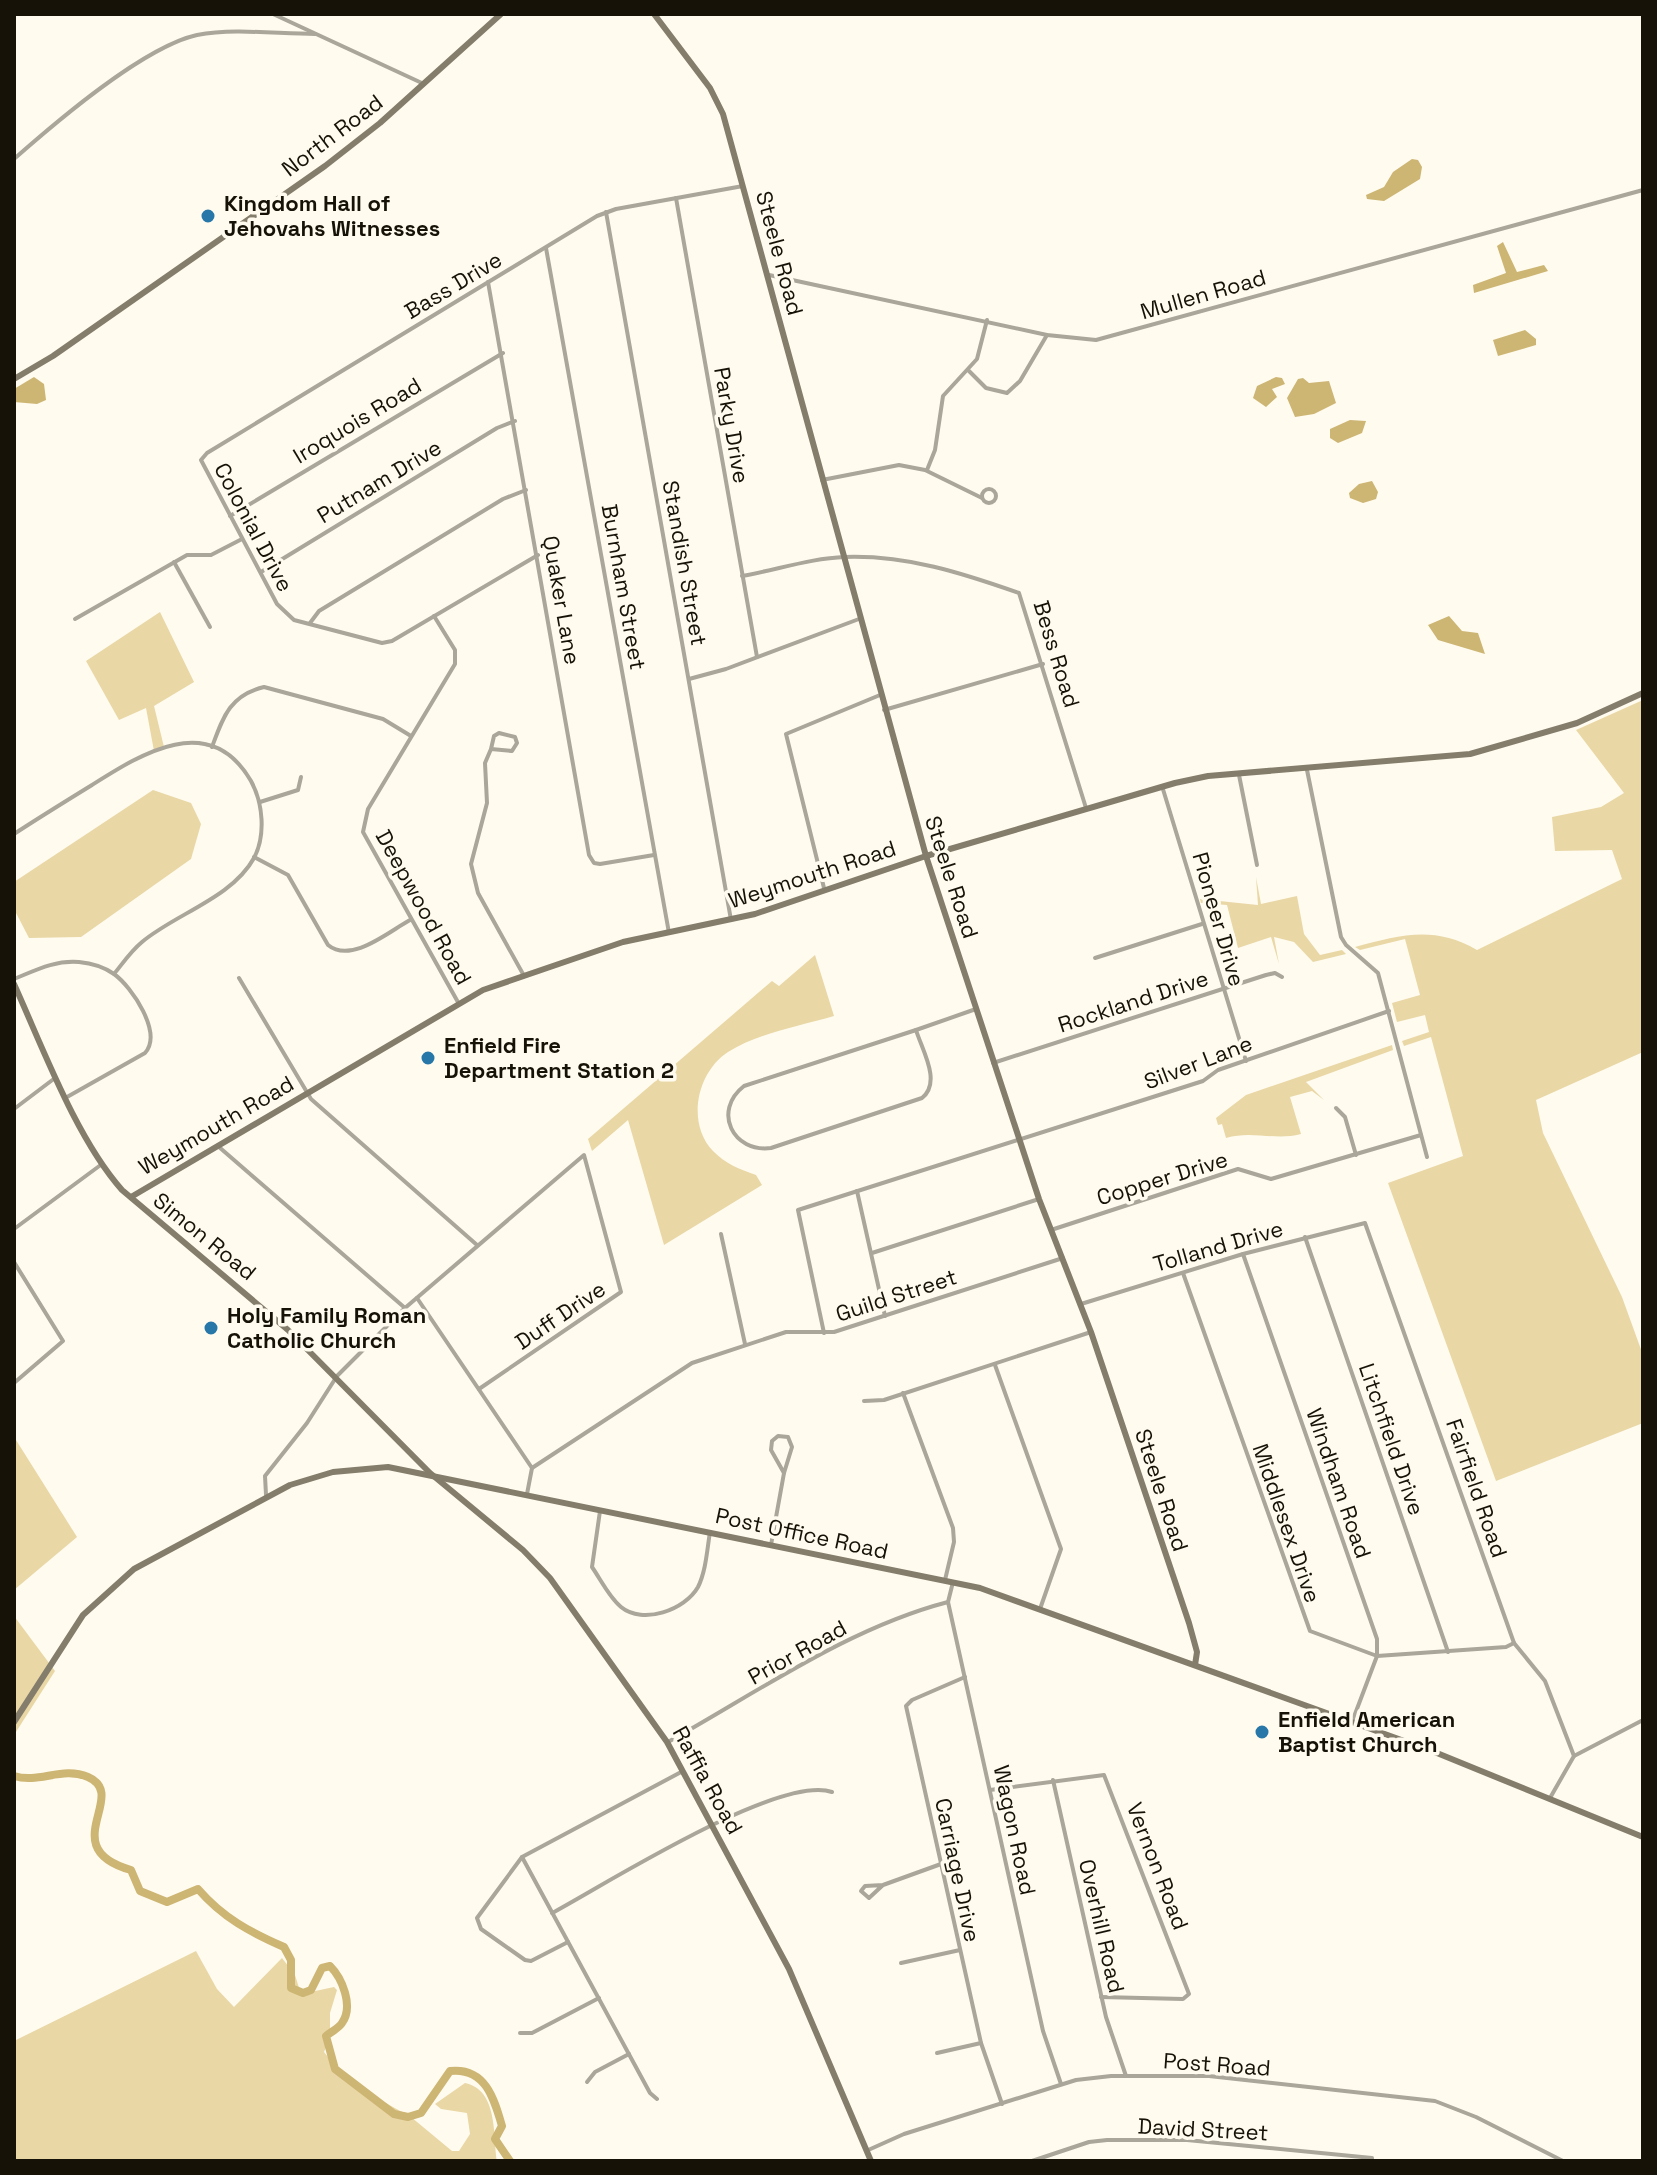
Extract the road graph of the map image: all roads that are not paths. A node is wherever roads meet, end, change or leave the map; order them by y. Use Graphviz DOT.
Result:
graph roads {
  1 [pos="273,14"];
  2 [pos="501,14"];
  3 [pos="654,14"];
  4 [pos="315,34"];
  5 [pos="424,84"];
  6 [pos="14,159"];
  7 [pos="743,186"];
  8 [pos="1643,190"];
  9 [pos="676,198"];
  10 [pos="606,212"];
  11 [pos="546,248"];
  12 [pos="767,275"];
  13 [pos="488,282"];
  14 [pos="987,320"];
  15 [pos="1047,335"];
  16 [pos="503,353"];
  17 [pos="969,371"];
  18 [pos="14,379"];
  19 [pos="515,421"];
  20 [pos="201,460"];
  21 [pos="927,470"];
  22 [pos="822,480"];
  23 [pos="526,490"];
  24 [pos="982,498"];
  25 [pos="229,516"];
  26 [pos="242,539"];
  27 [pos="538,555"];
  28 [pos="843,557"];
  29 [pos="174,562"];
  30 [pos="261,572"];
  31 [pos="742,576"];
  32 [pos="434,616"];
  33 [pos="75,619"];
  34 [pos="859,619"];
  35 [pos="310,623"];
  36 [pos="210,627"];
  37 [pos="757,657"];
  38 [pos="1043,664"];
  39 [pos="689,679"];
  40 [pos="1643,693"];
  41 [pos="880,695"];
  42 [pos="884,710"];
  43 [pos="411,736"];
  44 [pos="212,747"];
  45 [pos="491,749"];
  46 [pos="1307,770"];
  47 [pos="1239,775"];
  48 [pos="301,777"];
  49 [pos="1162,786"];
  50 [pos="260,802"];
  51 [pos="1086,808"];
  52 [pos="14,834"];
  53 [pos="654,855"];
  54 [pos="926,856"];
  55 [pos="254,857"];
  56 [pos="1257,865"];
  57 [pos="824,888"];
  58 [pos="410,920"];
  59 [pos="731,920"];
  60 [pos="1202,924"];
  61 [pos="669,933"];
  62 [pos="1095,958"];
  63 [pos="114,974"];
  64 [pos="523,974"];
  65 [pos="1282,977"];
  66 [pos="239,978"];
  67 [pos="14,982"];
  68 [pos="1222,989"];
  69 [pos="459,1004"];
  70 [pos="976,1009"];
  71 [pos="1389,1011"];
  72 [pos="916,1030"];
  73 [pos="1246,1061"];
  74 [pos="993,1063"];
  75 [pos="57,1077"];
  76 [pos="306,1093"];
  77 [pos="67,1097"];
  78 [pos="1336,1108"];
  79 [pos="14,1109"];
  80 [pos="1421,1135"];
  81 [pos="1019,1138"];
  82 [pos="218,1145"];
  83 [pos="1356,1155"];
  84 [pos="1427,1157"];
  85 [pos="102,1164"];
  86 [pos="857,1191"];
  87 [pos="131,1197"];
  88 [pos="1039,1199"];
  89 [pos="1365,1223"];
  90 [pos="14,1229"];
  91 [pos="1051,1230"];
  92 [pos="721,1234"];
  93 [pos="1305,1237"];
  94 [pos="477,1245"];
  95 [pos="872,1253"];
  96 [pos="1243,1254"];
  97 [pos="1063,1258"];
  98 [pos="14,1262"];
  99 [pos="1182,1273"];
  100 [pos="417,1298"];
  101 [pos="1081,1304"];
  102 [pos="405,1308"];
  103 [pos="885,1316"];
  104 [pos="1091,1332"];
  105 [pos="824,1333"];
  106 [pos="745,1344"];
  107 [pos="995,1365"];
  108 [pos="337,1376"];
  109 [pos="14,1383"];
  110 [pos="479,1389"];
  111 [pos="903,1393"];
  112 [pos="864,1401"];
  113 [pos="532,1468"];
  114 [pos="430,1473"];
  115 [pos="784,1473"];
  116 [pos="527,1494"];
  117 [pos="266,1495"];
  118 [pos="601,1509"];
  119 [pos="710,1532"];
  120 [pos="771,1545"];
  121 [pos="949,1581"];
  122 [pos="948,1602"];
  123 [pos="1040,1609"];
  124 [pos="1514,1643"];
  125 [pos="1448,1652"];
  126 [pos="1377,1656"];
  127 [pos="1195,1665"];
  128 [pos="965,1677"];
  129 [pos="1643,1720"];
  130 [pos="14,1722"];
  131 [pos="1352,1722"];
  132 [pos="667,1742"];
  133 [pos="1574,1756"];
  134 [pos="683,1771"];
  135 [pos="1053,1780"];
  136 [pos="990,1790"];
  137 [pos="832,1792"];
  138 [pos="1550,1798"];
  139 [pos="713,1826"];
  140 [pos="1643,1837"];
  141 [pos="522,1857"];
  142 [pos="941,1864"];
  143 [pos="883,1885"];
  144 [pos="552,1913"];
  145 [pos="568,1942"];
  146 [pos="960,1950"];
  147 [pos="901,1963"];
  148 [pos="1101,1997"];
  149 [pos="599,1998"];
  150 [pos="520,2033"];
  151 [pos="981,2043"];
  152 [pos="937,2053"];
  153 [pos="629,2054"];
  154 [pos="1126,2076"];
  155 [pos="587,2082"];
  156 [pos="1061,2084"];
  157 [pos="657,2099"];
  158 [pos="1002,2104"];
  159 [pos="866,2151"];
  160 [pos="871,2161"];
  161 [pos="1032,2161"];
  162 [pos="1372,2161"];
  163 [pos="1563,2161"];
  1 -- 4 [label="street"];
  2 -- 5 [label="street, North Road"];
  3 -- 7 [label="street, Steele Road"];
  4 -- 5 [label="street"];
  4 -- 6 [label="street"];
  5 -- 18 [label="street, North Road"];
  7 -- 9 [label="street, Bass Drive"];
  7 -- 12 [label="street, Steele Road"];
  8 -- 15 [label="street, Mullen Road"];
  9 -- 10 [label="street, Bass Drive"];
  9 -- 31 [label="street, Parky Drive"];
  10 -- 11 [label="street, Bass Drive"];
  10 -- 39 [label="street, Standish Street"];
  11 -- 13 [label="street, Bass Drive"];
  11 -- 53 [label="street, Burnham Street"];
  12 -- 14 [label="street, Mullen Road"];
  12 -- 22 [label="street, Steele Road"];
  13 -- 16 [label="street, Quaker Lane"];
  13 -- 20 [label="street, Bass Drive"];
  14 -- 15 [label="street, Mullen Road"];
  14 -- 17 [label="street"];
  15 -- 17 [label="street"];
  16 -- 19 [label="street, Quaker Lane"];
  16 -- 25 [label="street, Iroquois Road"];
  17 -- 21 [label="street"];
  19 -- 23 [label="street, Quaker Lane"];
  19 -- 30 [label="street, Putnam Drive"];
  20 -- 25 [label="street, Colonial Drive"];
  21 -- 22 [label="street"];
  21 -- 24 [label="street"];
  22 -- 28 [label="street, Steele Road"];
  23 -- 27 [label="street, Quaker Lane"];
  23 -- 35 [label="street"];
  25 -- 26 [label="street, Colonial Drive"];
  26 -- 29 [label="street"];
  26 -- 30 [label="street, Colonial Drive"];
  27 -- 32 [label="street, Colonial Drive"];
  27 -- 53 [label="street, Quaker Lane"];
  28 -- 31 [label="street"];
  28 -- 34 [label="street, Steele Road"];
  28 -- 38 [label="street, Bess Road"];
  29 -- 33 [label="street"];
  29 -- 36 [label="street"];
  30 -- 35 [label="street, Colonial Drive"];
  31 -- 37 [label="street, Parky Drive"];
  32 -- 35 [label="street, Colonial Drive"];
  32 -- 43 [label="street, Deepwood Road"];
  34 -- 37 [label="street"];
  34 -- 41 [label="street, Steele Road"];
  37 -- 39 [label="street"];
  38 -- 42 [label="street"];
  38 -- 51 [label="street, Bess Road"];
  39 -- 59 [label="street, Standish Street"];
  40 -- 46 [label="street, Weymouth Road"];
  41 -- 42 [label="street, Steele Road"];
  41 -- 57 [label="street"];
  42 -- 54 [label="street, Steele Road"];
  43 -- 44 [label="street"];
  43 -- 58 [label="street, Deepwood Road"];
  44 -- 50 [label="street"];
  44 -- 52 [label="street"];
  45 -- 45 [label="street"];
  45 -- 64 [label="street"];
  46 -- 47 [label="street, Weymouth Road"];
  46 -- 71 [label="street"];
  47 -- 49 [label="street, Weymouth Road"];
  47 -- 56 [label="street"];
  48 -- 50 [label="street"];
  49 -- 51 [label="street, Weymouth Road"];
  49 -- 60 [label="street, Pioneer Drive"];
  50 -- 55 [label="street"];
  51 -- 54 [label="street, Weymouth Road"];
  53 -- 61 [label="street, Burnham Street"];
  54 -- 57 [label="street, Weymouth Road"];
  54 -- 70 [label="street, Steele Road"];
  55 -- 58 [label="street"];
  55 -- 63 [label="street"];
  57 -- 59 [label="street, Weymouth Road"];
  58 -- 69 [label="street, Deepwood Road"];
  59 -- 61 [label="street, Weymouth Road"];
  60 -- 62 [label="street"];
  60 -- 68 [label="street, Pioneer Drive"];
  61 -- 64 [label="street, Weymouth Road"];
  63 -- 67 [label="street"];
  63 -- 77 [label="street"];
  64 -- 69 [label="street, Weymouth Road"];
  65 -- 68 [label="street, Rockland Drive"];
  66 -- 76 [label="street"];
  67 -- 75 [label="street, Simon Road"];
  68 -- 73 [label="street, Pioneer Drive"];
  68 -- 74 [label="street, Rockland Drive"];
  69 -- 76 [label="street, Weymouth Road"];
  70 -- 72 [label="street"];
  70 -- 74 [label="street, Steele Road"];
  71 -- 73 [label="street, Silver Lane"];
  71 -- 80 [label="street"];
  72 -- 72 [label="street"];
  73 -- 81 [label="street, Silver Lane"];
  74 -- 81 [label="street, Steele Road"];
  75 -- 77 [label="street, Simon Road"];
  75 -- 79 [label="street"];
  76 -- 82 [label="street, Weymouth Road"];
  76 -- 94 [label="street"];
  77 -- 85 [label="street, Simon Road"];
  78 -- 83 [label="street"];
  80 -- 83 [label="street, Copper Drive"];
  80 -- 84 [label="street"];
  81 -- 86 [label="street, Silver Lane"];
  81 -- 88 [label="street, Steele Road"];
  82 -- 87 [label="street, Weymouth Road"];
  82 -- 102 [label="street"];
  83 -- 91 [label="street, Copper Drive"];
  85 -- 87 [label="street, Simon Road"];
  85 -- 90 [label="street"];
  86 -- 95 [label="street"];
  86 -- 105 [label="street, Silver Lane"];
  87 -- 108 [label="street, Simon Road"];
  88 -- 91 [label="street, Steele Road"];
  88 -- 95 [label="street"];
  89 -- 93 [label="street, Tolland Drive"];
  89 -- 124 [label="street, Fairfield Road"];
  91 -- 97 [label="street, Steele Road"];
  92 -- 106 [label="street"];
  93 -- 96 [label="street, Tolland Drive"];
  93 -- 125 [label="street, Litchfield Drive"];
  94 -- 100 [label="street"];
  94 -- 110 [label="street, Duff Drive"];
  95 -- 103 [label="street"];
  96 -- 99 [label="street, Tolland Drive"];
  96 -- 126 [label="street, Windham Road"];
  97 -- 101 [label="street, Steele Road"];
  97 -- 103 [label="street, Guild Street"];
  98 -- 109 [label="street"];
  99 -- 101 [label="street, Tolland Drive"];
  99 -- 126 [label="street, Middlesex Drive"];
  100 -- 102 [label="street"];
  100 -- 110 [label="street"];
  101 -- 104 [label="street, Steele Road"];
  102 -- 108 [label="street"];
  103 -- 105 [label="street, Guild Street"];
  104 -- 107 [label="street"];
  104 -- 127 [label="street, Steele Road"];
  105 -- 106 [label="street, Guild Street"];
  106 -- 113 [label="street, Guild Street"];
  107 -- 111 [label="street"];
  107 -- 123 [label="street"];
  108 -- 114 [label="street, Simon Road"];
  108 -- 117 [label="street"];
  110 -- 113 [label="street"];
  111 -- 112 [label="street"];
  111 -- 121 [label="street, Wagon Road"];
  113 -- 116 [label="street"];
  114 -- 116 [label="street, Post Office Road"];
  114 -- 117 [label="street, Post Office Road"];
  114 -- 132 [label="street, Raffia Road"];
  115 -- 115 [label="street"];
  115 -- 120 [label="street"];
  116 -- 118 [label="street, Post Office Road"];
  117 -- 130 [label="street, Post Office Road"];
  118 -- 119 [label="street, Post Office Road"];
  118 -- 119 [label="street"];
  119 -- 120 [label="street, Post Office Road"];
  120 -- 121 [label="street, Post Office Road"];
  121 -- 122 [label="street, Wagon Road"];
  121 -- 123 [label="street, Post Office Road"];
  122 -- 128 [label="street, Wagon Road"];
  122 -- 132 [label="street, Prior Road"];
  123 -- 127 [label="street, Post Office Road"];
  124 -- 125 [label="street, Middlesex Drive"];
  124 -- 133 [label="street, Fairfield Road"];
  125 -- 126 [label="street, Middlesex Drive"];
  126 -- 131 [label="street"];
  127 -- 131 [label="street, Post Office Road"];
  128 -- 136 [label="street, Wagon Road"];
  128 -- 142 [label="street, Carriage Drive"];
  129 -- 133 [label="street"];
  131 -- 138 [label="street, Post Office Road"];
  132 -- 134 [label="street, Raffia Road"];
  133 -- 138 [label="street"];
  134 -- 139 [label="street, Raffia Road"];
  134 -- 141 [label="street"];
  135 -- 136 [label="street, Vernon Road"];
  135 -- 148 [label="street, Overhill Road"];
  135 -- 148 [label="street, Vernon Road"];
  136 -- 156 [label="street, Wagon Road"];
  137 -- 139 [label="street"];
  138 -- 140 [label="street, Post Office Road"];
  139 -- 144 [label="street"];
  139 -- 159 [label="street, Raffia Road"];
  141 -- 144 [label="street"];
  141 -- 145 [label="street"];
  142 -- 143 [label="street"];
  142 -- 146 [label="street, Carriage Drive"];
  143 -- 143 [label="street"];
  144 -- 145 [label="street"];
  145 -- 149 [label="street"];
  146 -- 147 [label="street"];
  146 -- 151 [label="street, Carriage Drive"];
  148 -- 154 [label="street, Overhill Road"];
  149 -- 150 [label="street"];
  149 -- 153 [label="street"];
  151 -- 152 [label="street"];
  151 -- 158 [label="street, Carriage Drive"];
  153 -- 155 [label="street"];
  153 -- 157 [label="street"];
  154 -- 156 [label="street, Post Road"];
  154 -- 163 [label="street, Post Road"];
  156 -- 158 [label="street, Post Road"];
  158 -- 159 [label="street, Post Road"];
  159 -- 160 [label="street, Raffia Road"];
  161 -- 162 [label="street, David Street"];
}
